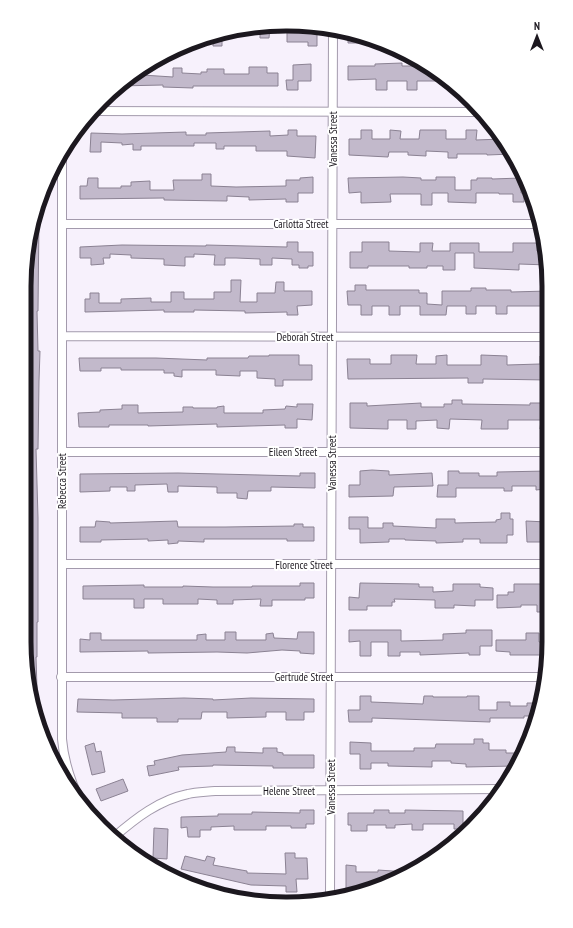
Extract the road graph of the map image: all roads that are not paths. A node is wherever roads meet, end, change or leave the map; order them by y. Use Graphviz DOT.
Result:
graph roads {
  1 [pos="333,35"];
  2 [pos="101,111"];
  3 [pos="333,112"];
  4 [pos="473,112"];
  5 [pos="62,164"];
  6 [pos="62,224"];
  7 [pos="332,224"];
  8 [pos="534,224"];
  9 [pos="62,336"];
  10 [pos="332,337"];
  11 [pos="542,337"];
  12 [pos="62,452"];
  13 [pos="332,452"];
  14 [pos="542,452"];
  15 [pos="62,564"];
  16 [pos="542,564"];
  17 [pos="332,565"];
  18 [pos="61,677"];
  19 [pos="332,677"];
  20 [pos="540,677"];
  21 [pos="68,774"];
  22 [pos="494,790"];
  23 [pos="331,791"];
  24 [pos="118,834"];
  25 [pos="330,893"];
  1 -- 3 [label="street, Vanessa Street"];
  2 -- 3 [label="street"];
  3 -- 4 [label="street"];
  3 -- 7 [label="street, Vanessa Street"];
  5 -- 6 [label="street, Rebecca Street"];
  6 -- 7 [label="street, Carlotta Street"];
  6 -- 9 [label="street, Rebecca Street"];
  7 -- 8 [label="street, Carlotta Street"];
  7 -- 10 [label="street, Vanessa Street"];
  9 -- 10 [label="street, Deborah Street"];
  9 -- 12 [label="street, Rebecca Street"];
  10 -- 11 [label="street, Deborah Street"];
  10 -- 13 [label="street, Vanessa Street"];
  12 -- 13 [label="street, Eileen Street"];
  12 -- 15 [label="street, Rebecca Street"];
  13 -- 14 [label="street, Eileen Street"];
  13 -- 17 [label="street, Vanessa Street"];
  15 -- 17 [label="street, Florence Street"];
  15 -- 18 [label="street, Rebecca Street"];
  16 -- 17 [label="street, Florence Street"];
  17 -- 19 [label="street, Vanessa Street"];
  18 -- 19 [label="street, Gertrude Street"];
  18 -- 21 [label="street, Rebecca Street"];
  19 -- 20 [label="street, Gertrude Street"];
  19 -- 23 [label="street, Vanessa Street"];
  22 -- 23 [label="street, Helene Street"];
  23 -- 24 [label="street, Helene Street"];
  23 -- 25 [label="street, Vanessa Street"];
}
